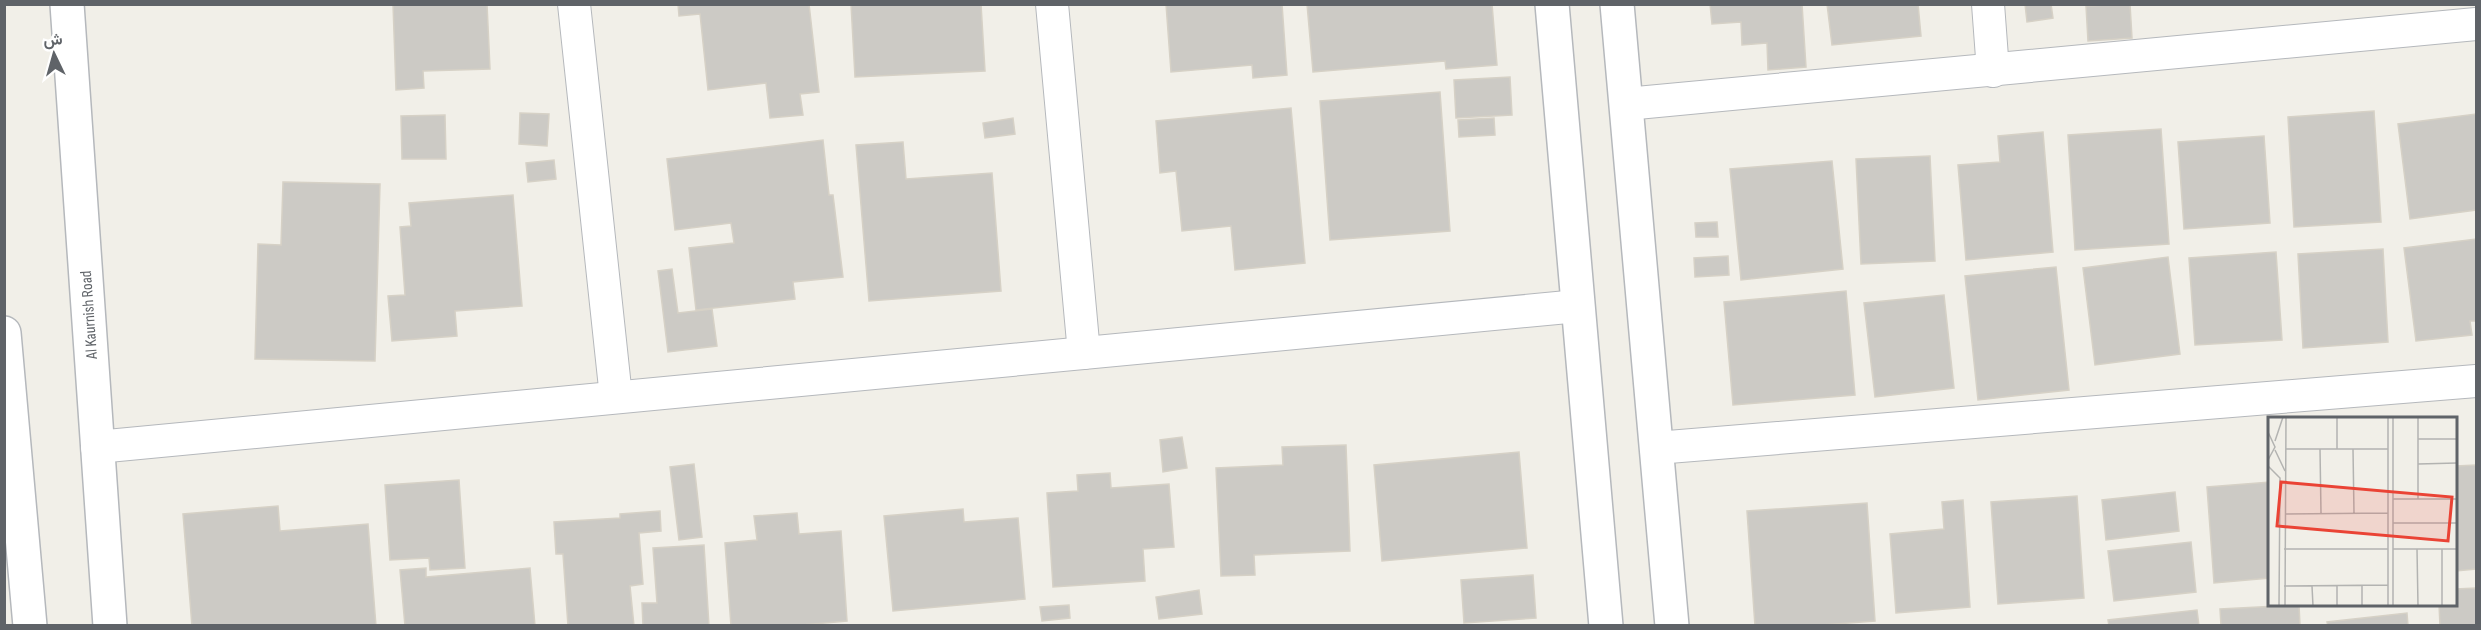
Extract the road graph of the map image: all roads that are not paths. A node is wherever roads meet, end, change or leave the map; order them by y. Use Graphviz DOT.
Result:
graph roads {
  1 [pos="68,4"];
  2 [pos="574,4"];
  3 [pos="1052,4"];
  4 [pos="1552,4"];
  5 [pos="1617,4"];
  6 [pos="1988,4"];
  7 [pos="2476,24"];
  8 [pos="1994,71"];
  9 [pos="1626,104"];
  10 [pos="1578,306"];
  11 [pos="4,333"];
  12 [pos="1084,353"];
  13 [pos="6,380"];
  14 [pos="2476,381"];
  15 [pos="616,398"];
  16 [pos="97,447"];
  17 [pos="1656,448"];
  18 [pos="30,626"];
  19 [pos="110,626"];
  20 [pos="1606,626"];
  21 [pos="1672,626"];
  1 -- 16 [label="street, Al Kaurnish Road"];
  2 -- 15 [label="street"];
  3 -- 12 [label="street"];
  4 -- 10 [label="street"];
  5 -- 9 [label="street"];
  6 -- 8 [label="street"];
  7 -- 8 [label="street"];
  8 -- 9 [label="street"];
  9 -- 17 [label="street"];
  10 -- 12 [label="street"];
  10 -- 20 [label="street"];
  11 -- 13 [label="street"];
  12 -- 15 [label="street"];
  13 -- 18 [label="street"];
  14 -- 17 [label="street"];
  15 -- 16 [label="street"];
  16 -- 19 [label="street, Al Kaurnish Road"];
  17 -- 21 [label="street"];
}
